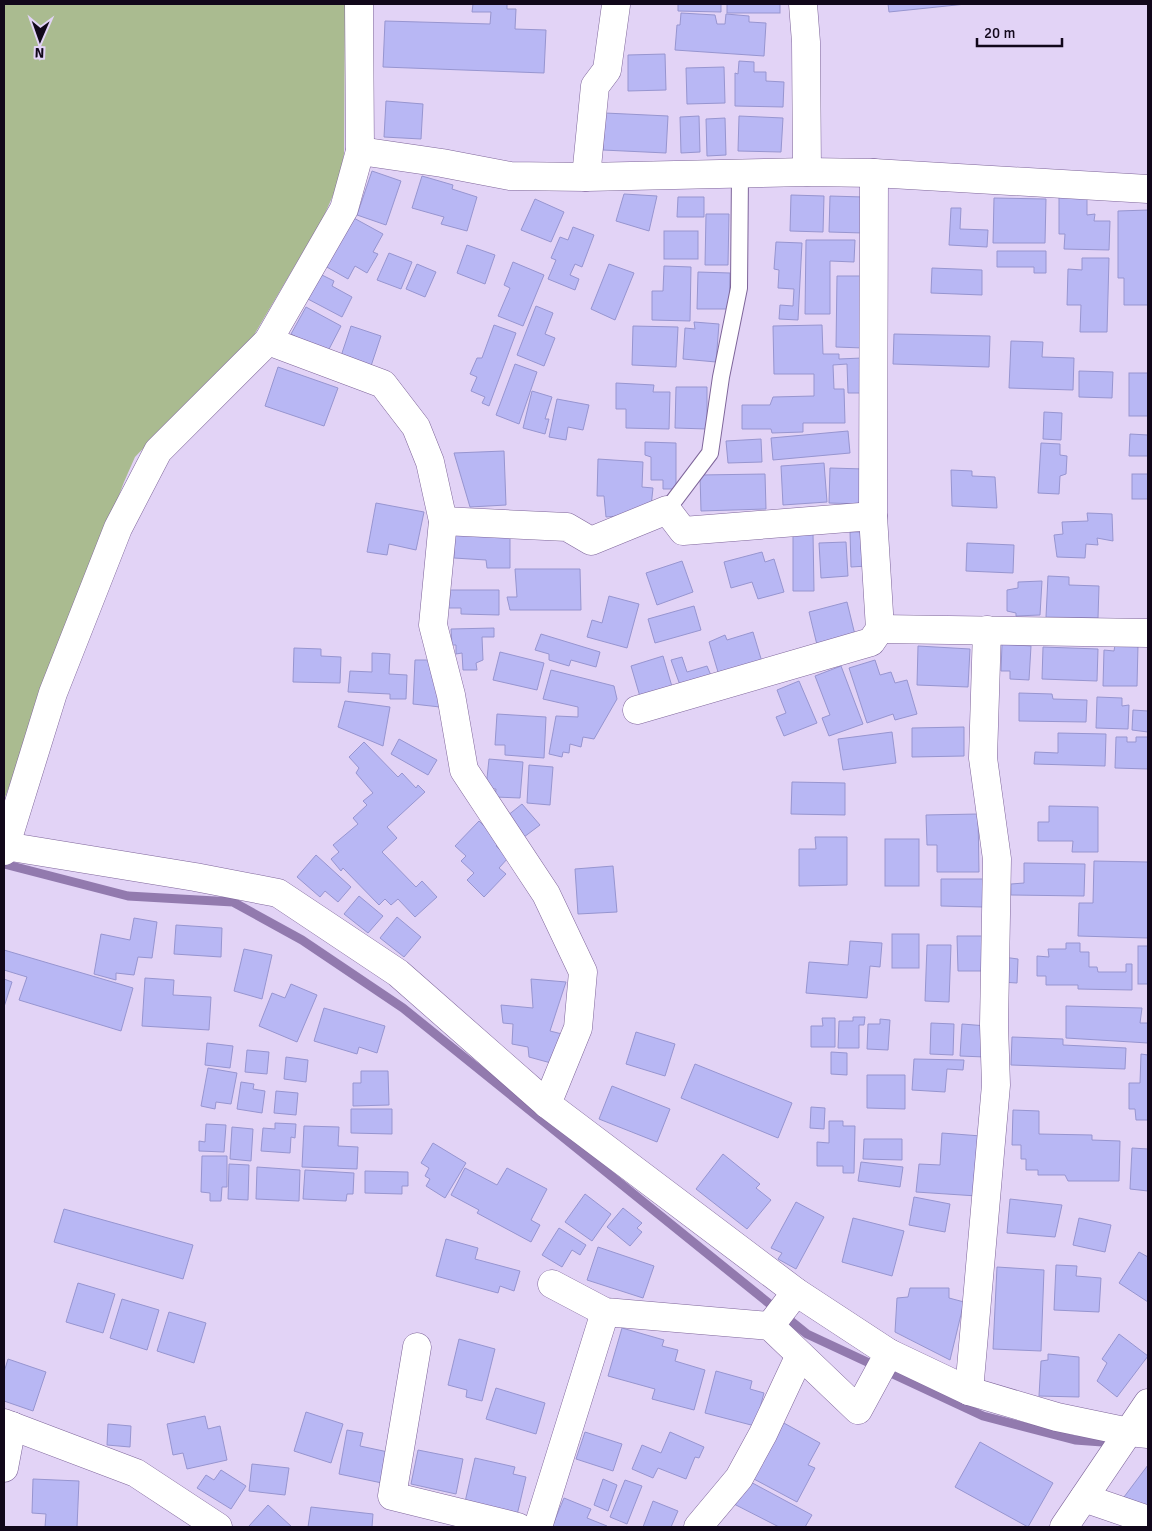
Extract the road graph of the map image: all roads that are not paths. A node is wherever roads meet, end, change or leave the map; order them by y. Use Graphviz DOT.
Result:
graph roads {
  1 [pos="359,4"];
  2 [pos="803,4"];
  3 [pos="616,5"];
  4 [pos="360,152"];
  5 [pos="808,172"];
  6 [pos="740,173"];
  7 [pos="874,173"];
  8 [pos="586,177"];
  9 [pos="1148,189"];
  10 [pos="268,341"];
  11 [pos="667,510"];
  12 [pos="873,516"];
  13 [pos="444,521"];
  14 [pos="880,629"];
  15 [pos="987,630"];
  16 [pos="1148,633"];
  17 [pos="637,710"];
  18 [pos="5,848"];
  19 [pos="547,1104"];
  20 [pos="552,1284"];
  21 [pos="796,1292"];
  22 [pos="604,1312"];
  23 [pos="770,1326"];
  24 [pos="417,1347"];
  25 [pos="889,1353"];
  26 [pos="800,1355"];
  27 [pos="969,1391"];
  28 [pos="1148,1403"];
  29 [pos="8,1424"];
  30 [pos="1135,1434"];
  31 [pos="4,1468"];
  32 [pos="1084,1498"];
  33 [pos="1148,1520"];
  34 [pos="218,1527"];
  35 [pos="518,1527"];
  36 [pos="538,1527"];
  37 [pos="698,1527"];
  38 [pos="1064,1527"];
  1 -- 4 [label="street"];
  2 -- 5 [label="street"];
  3 -- 8 [label="street"];
  4 -- 8 [label="street"];
  4 -- 10 [label="street"];
  5 -- 6 [label="street"];
  5 -- 7 [label="street"];
  6 -- 8 [label="street"];
  6 -- 11 [label="lane"];
  7 -- 9 [label="street"];
  7 -- 12 [label="street"];
  10 -- 13 [label="street"];
  10 -- 18 [label="street"];
  11 -- 12 [label="street"];
  11 -- 13 [label="street"];
  12 -- 14 [label="street"];
  13 -- 19 [label="street"];
  14 -- 15 [label="street"];
  14 -- 17 [label="street"];
  15 -- 16 [label="street"];
  15 -- 27 [label="street"];
  18 -- 19 [label="street"];
  19 -- 21 [label="street"];
  20 -- 22 [label="street"];
  21 -- 23 [label="street"];
  21 -- 25 [label="street"];
  22 -- 23 [label="street"];
  22 -- 36 [label="street"];
  23 -- 26 [label="street"];
  24 -- 35 [label="street"];
  25 -- 26 [label="street"];
  25 -- 27 [label="street"];
  26 -- 37 [label="street"];
  27 -- 30 [label="street"];
  28 -- 30 [label="street"];
  29 -- 31 [label="street"];
  29 -- 34 [label="street"];
  30 -- 32 [label="street"];
  32 -- 33 [label="street"];
  32 -- 38 [label="street"];
}
